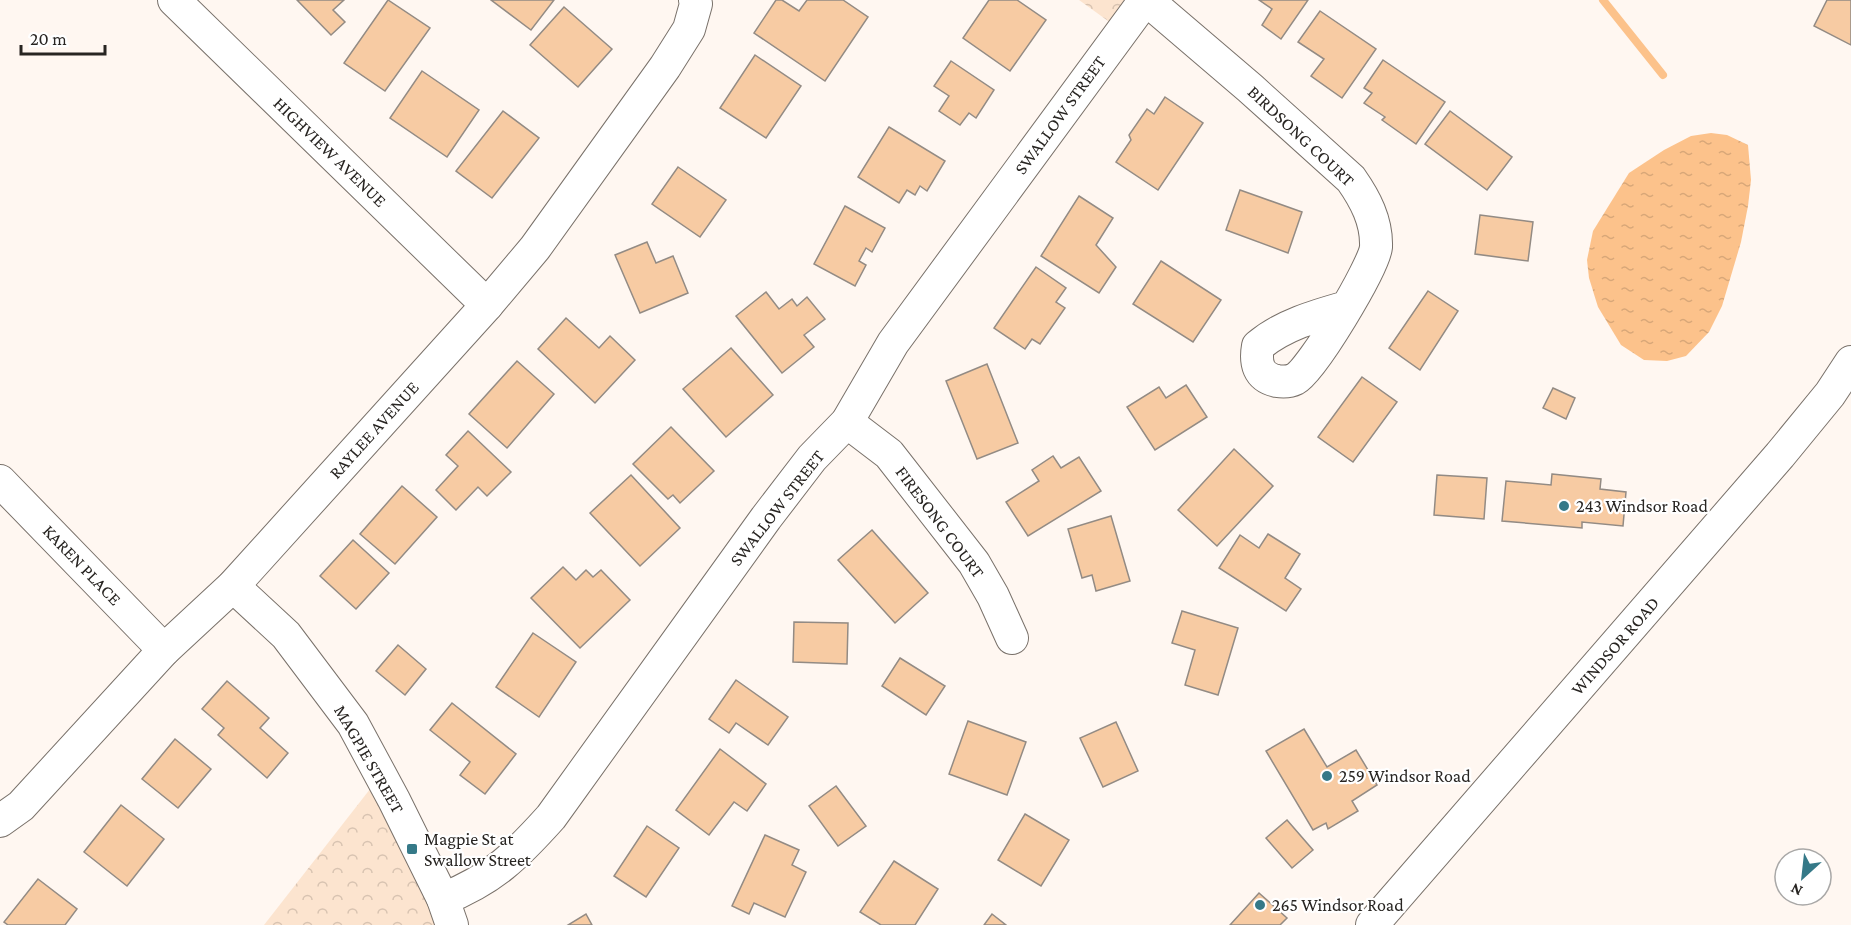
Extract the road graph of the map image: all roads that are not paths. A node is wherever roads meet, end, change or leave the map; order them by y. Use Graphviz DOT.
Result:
graph roads {
  1 [pos="174,0"];
  2 [pos="695,0"];
  3 [pos="1146,0"];
  4 [pos="487,305"];
  5 [pos="1347,307"];
  6 [pos="1851,362"];
  7 [pos="847,422"];
  8 [pos="0,481"];
  9 [pos="233,586"];
  10 [pos="1012,638"];
  11 [pos="164,650"];
  12 [pos="0,821"];
  13 [pos="448,912"];
  14 [pos="1372,925"];
  1 -- 4 [label="street, HIGHVIEW AVENUE"];
  2 -- 4 [label="street, RAYLEE AVENUE"];
  3 -- 5 [label="street, BIRDSONG COURT"];
  3 -- 7 [label="street, SWALLOW STREET"];
  4 -- 9 [label="street, RAYLEE AVENUE"];
  6 -- 14 [label="street, WINDSOR ROAD"];
  7 -- 10 [label="street, FIRESONG COURT"];
  7 -- 13 [label="street, SWALLOW STREET"];
  8 -- 11 [label="street, KAREN PLACE"];
  9 -- 11 [label="street, RAYLEE AVENUE"];
  9 -- 13 [label="street, MAGPIE STREET"];
  11 -- 12 [label="street, RAYLEE AVENUE"];
}
